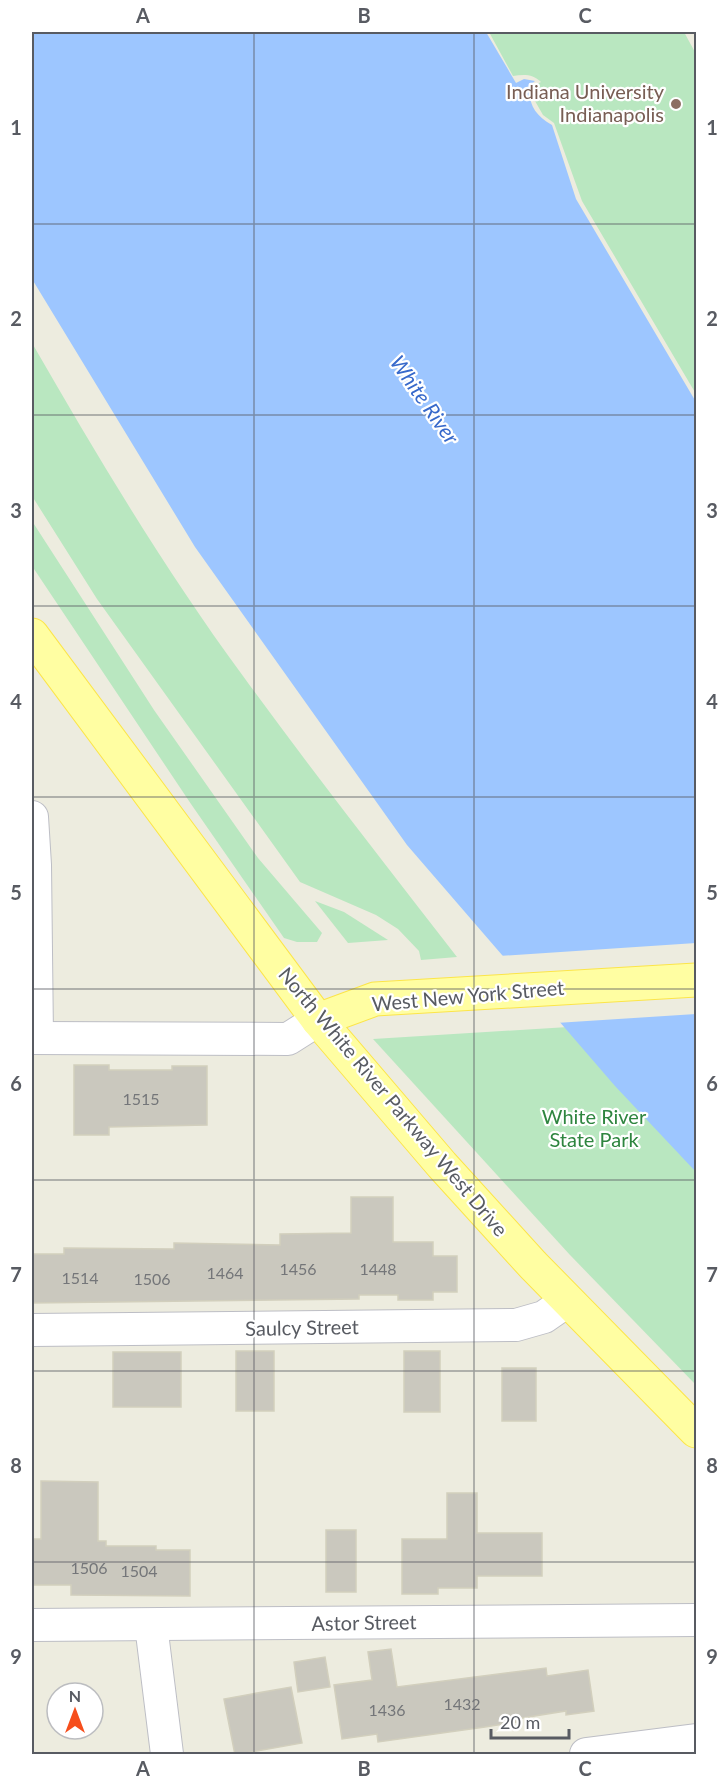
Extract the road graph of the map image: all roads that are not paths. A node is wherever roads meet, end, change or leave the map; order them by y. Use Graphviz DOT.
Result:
graph roads {
  1 [pos="32,635"];
  2 [pos="32,817"];
  3 [pos="696,980"];
  4 [pos="318,1020"];
  5 [pos="34,1038"];
  6 [pos="567,1301"];
  7 [pos="32,1330"];
  8 [pos="696,1431"];
  9 [pos="696,1620"];
  10 [pos="32,1625"];
  11 [pos="151,1625"];
  12 [pos="696,1740"];
  13 [pos="167,1755"];
  14 [pos="586,1755"];
  1 -- 4 [label="main road, North White River Parkway West Drive"];
  2 -- 5 [label="street"];
  3 -- 4 [label="main road, West New York Street"];
  4 -- 5 [label="street, West New York Street"];
  4 -- 6 [label="main road, North White River Parkway West Drive"];
  6 -- 7 [label="street, Saulcy Street"];
  6 -- 8 [label="main road, North White River Parkway West Drive"];
  9 -- 11 [label="street, Astor Street"];
  10 -- 11 [label="street, Astor Street"];
  11 -- 13 [label="street"];
  12 -- 14 [label="street"];
}
